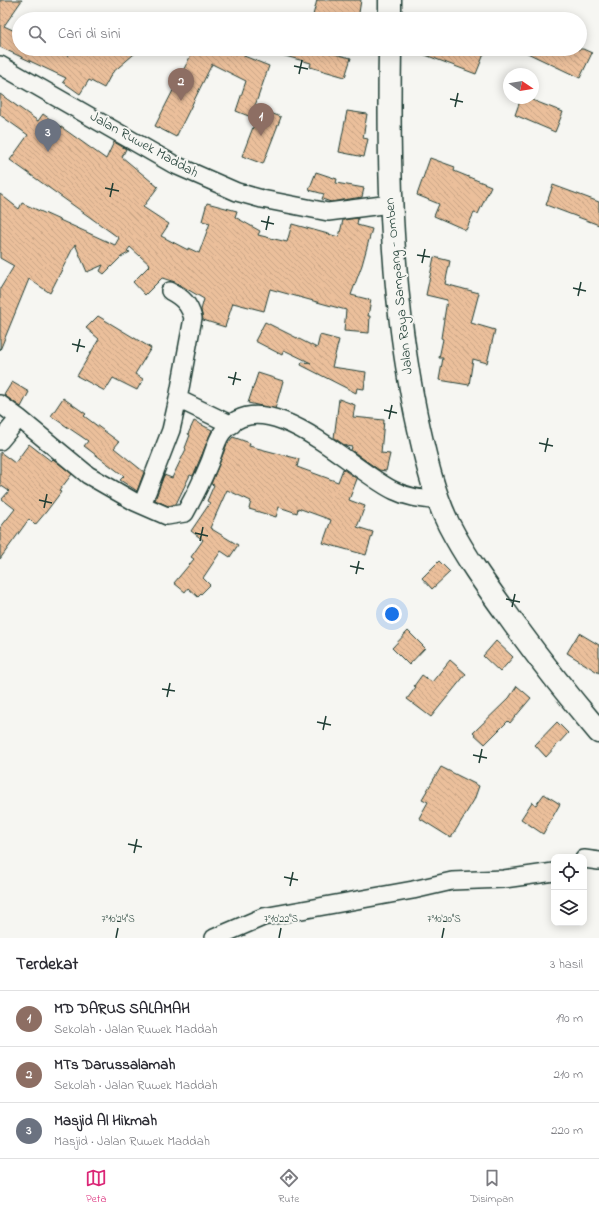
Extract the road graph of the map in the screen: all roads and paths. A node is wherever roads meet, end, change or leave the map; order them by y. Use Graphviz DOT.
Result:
graph roads {
  1 [pos="390,0"];
  2 [pos="390,12"];
  3 [pos="390,56"];
  4 [pos="0,65"];
  5 [pos="390,204"];
  6 [pos="170,291"];
  7 [pos="178,399"];
  8 [pos="0,404"];
  9 [pos="19,418"];
  10 [pos="232,425"];
  11 [pos="0,441"];
  12 [pos="440,501"];
  13 [pos="142,505"];
  14 [pos="599,732"];
  15 [pos="587,859"];
  16 [pos="599,861"];
  17 [pos="551,872"];
  18 [pos="214,938"];
  1 -- 2 [label="main road"];
  3 -- 5 [label="main road, Jalan Raya Sampang - Omben"];
  4 -- 5 [label="street, Jalan Ruwek Maddah"];
  5 -- 12 [label="main road, Jalan Raya Sampang - Omben"];
  6 -- 7 [label="street"];
  7 -- 10 [label="street"];
  7 -- 13 [label="street"];
  8 -- 9 [label="street"];
  9 -- 11 [label="street"];
  9 -- 13 [label="street"];
  10 -- 12 [label="street"];
  10 -- 13 [label="street"];
  12 -- 14 [label="main road, Jalan Raya Sampang - Omben"];
  15 -- 16 [label="street"];
  17 -- 18 [label="street"];
}
